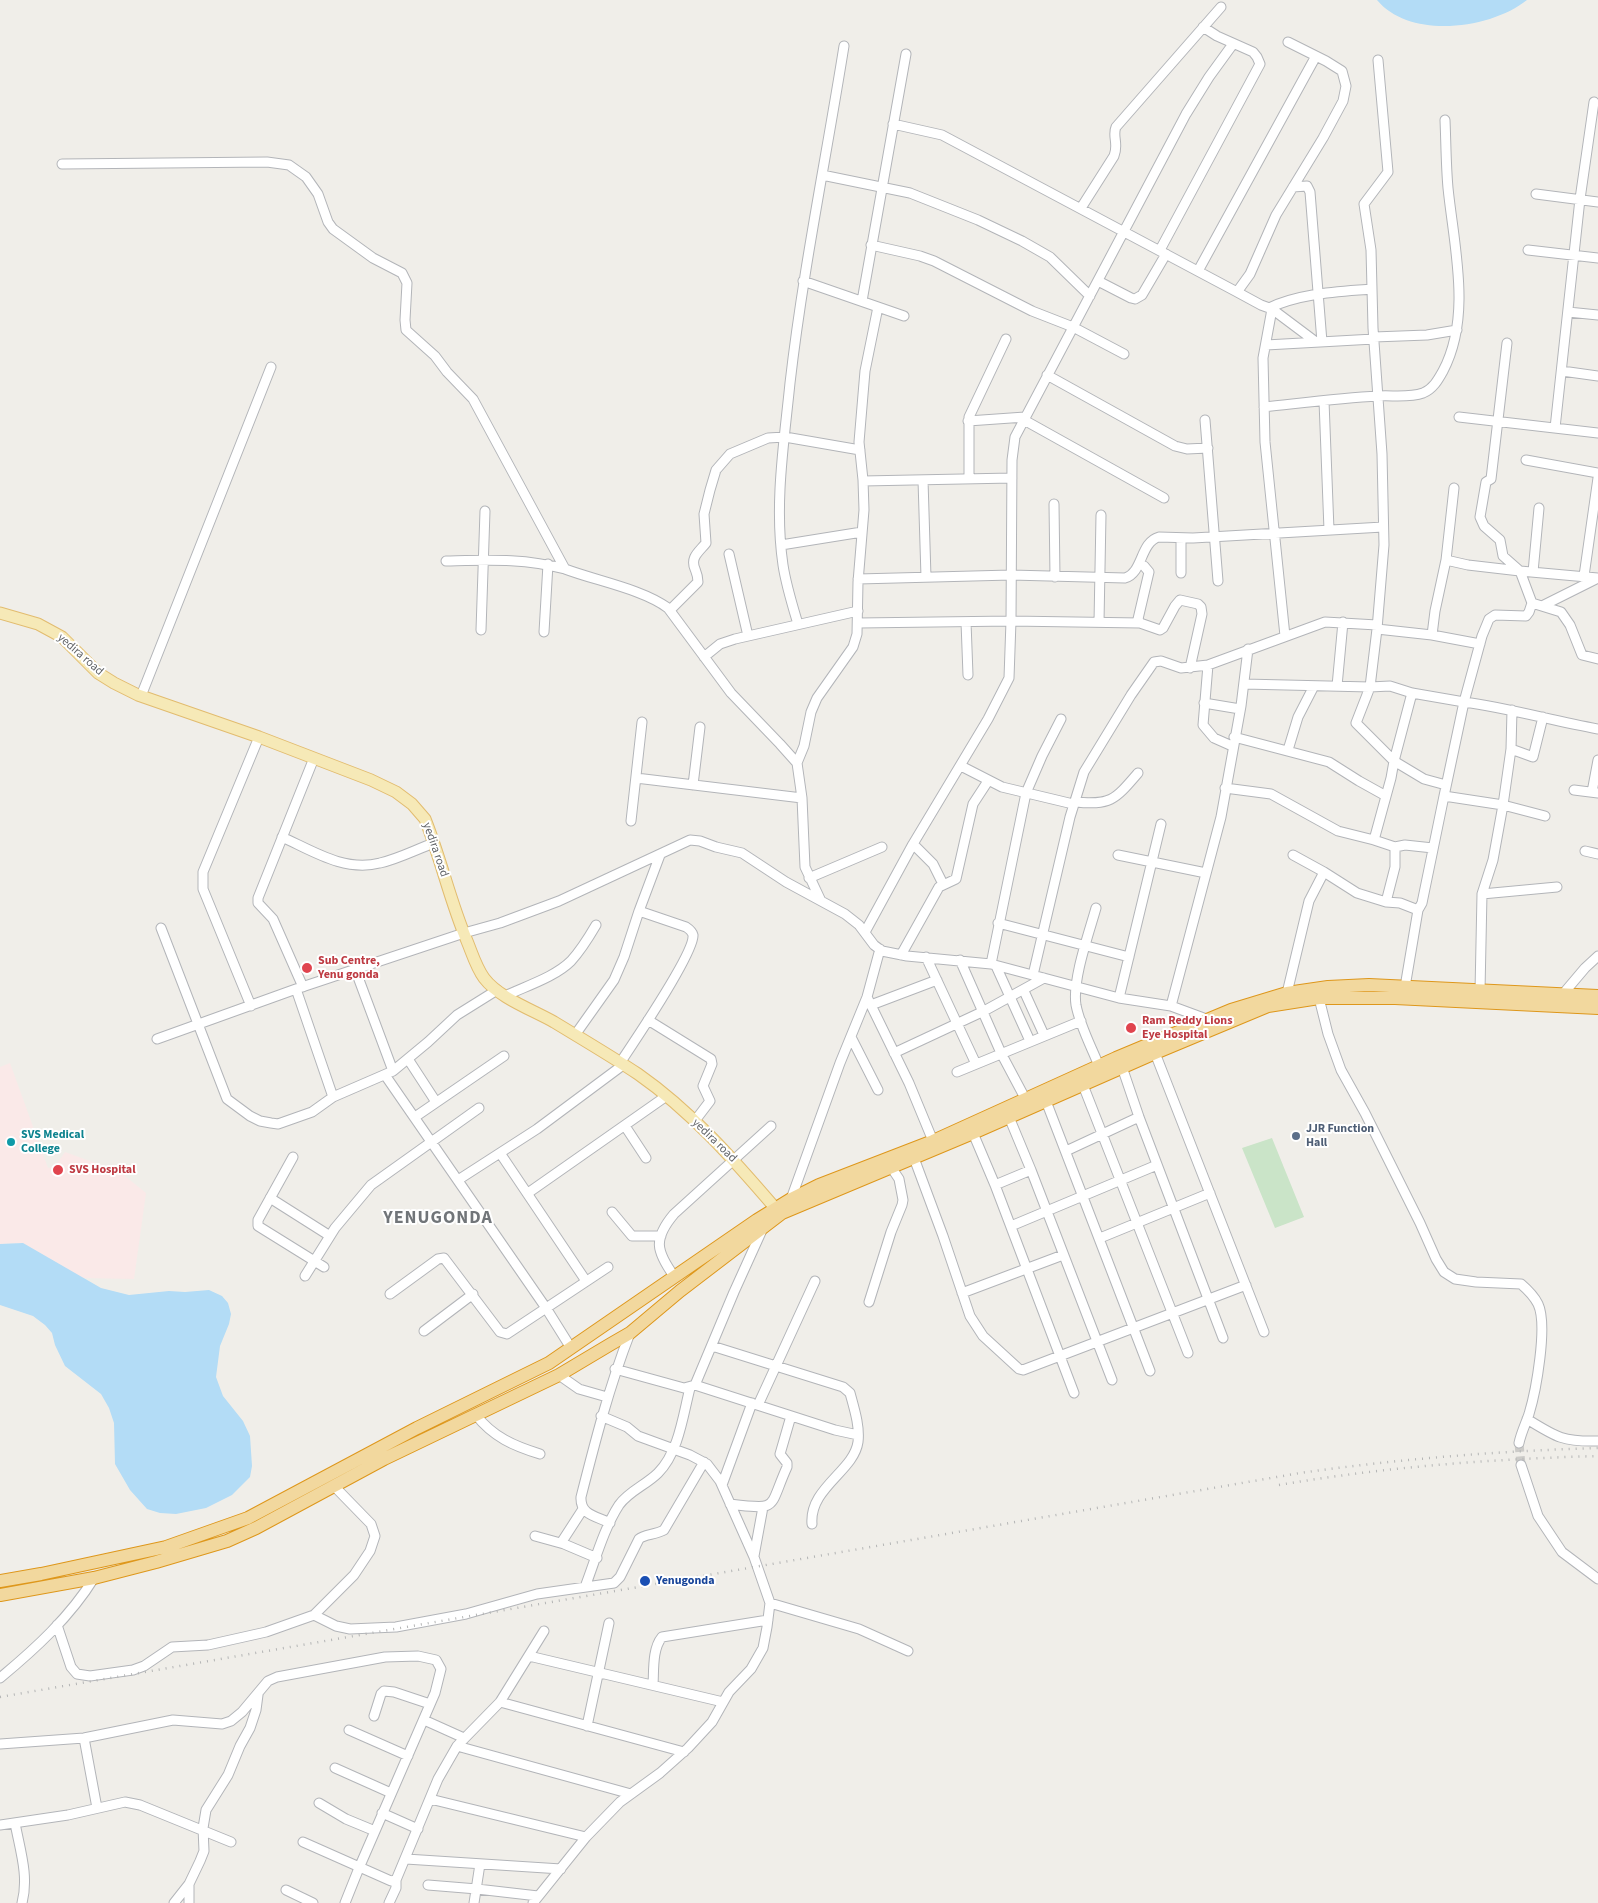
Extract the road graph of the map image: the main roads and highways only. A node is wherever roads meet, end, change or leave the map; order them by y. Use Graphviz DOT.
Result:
graph roads {
  1 [pos="0,612"];
  2 [pos="1598,996"];
  3 [pos="1598,1008"];
  4 [pos="776,1209"];
  5 [pos="0,1580"];
  6 [pos="0,1595"];
  1 -- 4 [label="main road, yedira road"];
  2 -- 4 [label="highway"];
  3 -- 6 [label="highway"];
  4 -- 5 [label="highway"];
}
